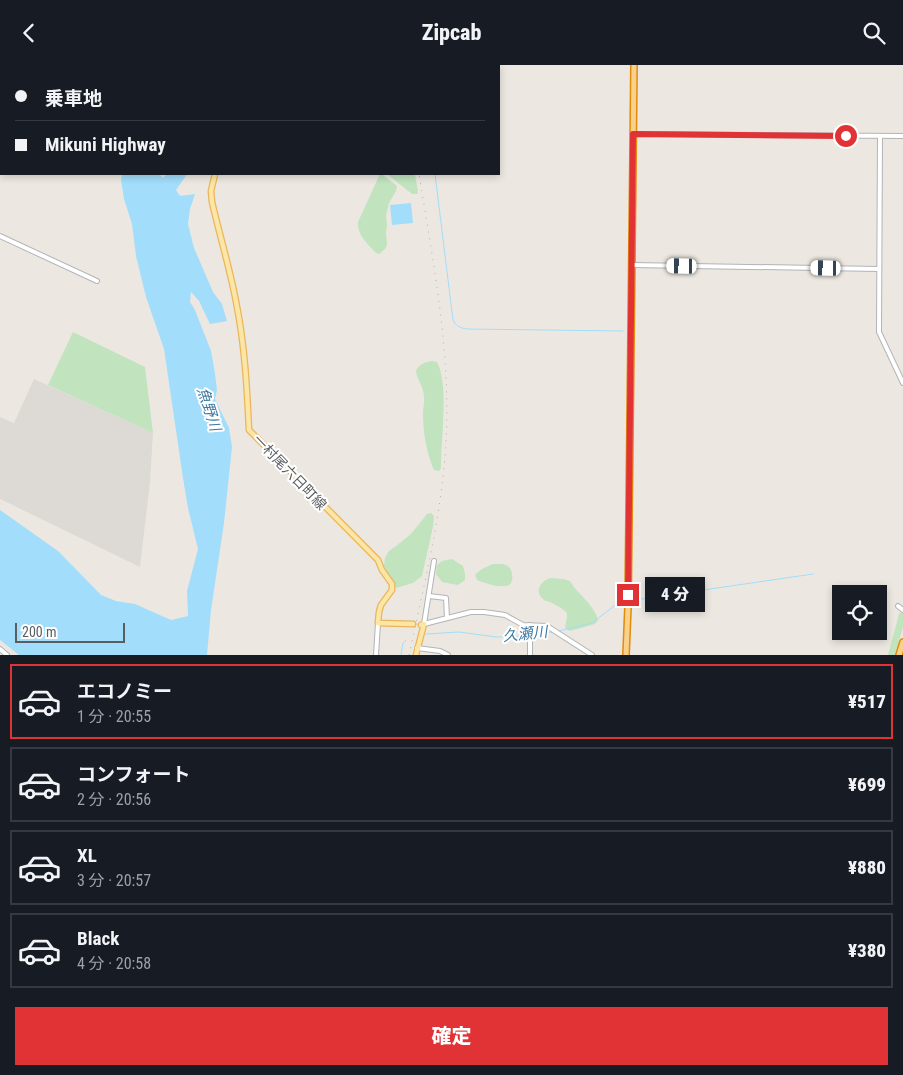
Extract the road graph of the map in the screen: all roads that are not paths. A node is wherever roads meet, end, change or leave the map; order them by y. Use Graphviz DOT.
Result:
graph roads {
  1 [pos="634,65"];
  2 [pos="633,134"];
  3 [pos="880,136"];
  4 [pos="903,136"];
  5 [pos="215,175"];
  6 [pos="0,236"];
  7 [pos="632,265"];
  8 [pos="879,269"];
  9 [pos="96,281"];
  10 [pos="903,383"];
  11 [pos="434,561"];
  12 [pos="429,596"];
  13 [pos="898,606"];
  14 [pos="903,610"];
  15 [pos="447,618"];
  16 [pos="378,623"];
  17 [pos="412,623"];
  18 [pos="423,624"];
  19 [pos="530,625"];
  20 [pos="903,642"];
  21 [pos="417,648"];
  22 [pos="0,649"];
  23 [pos="7,655"];
  24 [pos="376,655"];
  25 [pos="416,655"];
  26 [pos="448,655"];
  27 [pos="530,655"];
  28 [pos="592,655"];
  29 [pos="626,655"];
  30 [pos="899,655"];
  1 -- 2 [label="highway"];
  2 -- 3 [label="street"];
  2 -- 7 [label="highway"];
  3 -- 4 [label="street"];
  3 -- 8 [label="street"];
  5 -- 16 [label="main road, 一村尾六日町線"];
  6 -- 9 [label="street"];
  7 -- 8 [label="street"];
  7 -- 29 [label="highway"];
  8 -- 10 [label="street"];
  11 -- 12 [label="street"];
  12 -- 15 [label="street"];
  12 -- 18 [label="street"];
  13 -- 14 [label="street"];
  15 -- 18 [label="street"];
  15 -- 19 [label="street"];
  16 -- 17 [label="main road"];
  16 -- 24 [label="street"];
  18 -- 21 [label="main road"];
  19 -- 27 [label="street"];
  19 -- 28 [label="street"];
  20 -- 30 [label="highway"];
  21 -- 25 [label="main road"];
  21 -- 26 [label="street"];
  22 -- 23 [label="street"];
}
